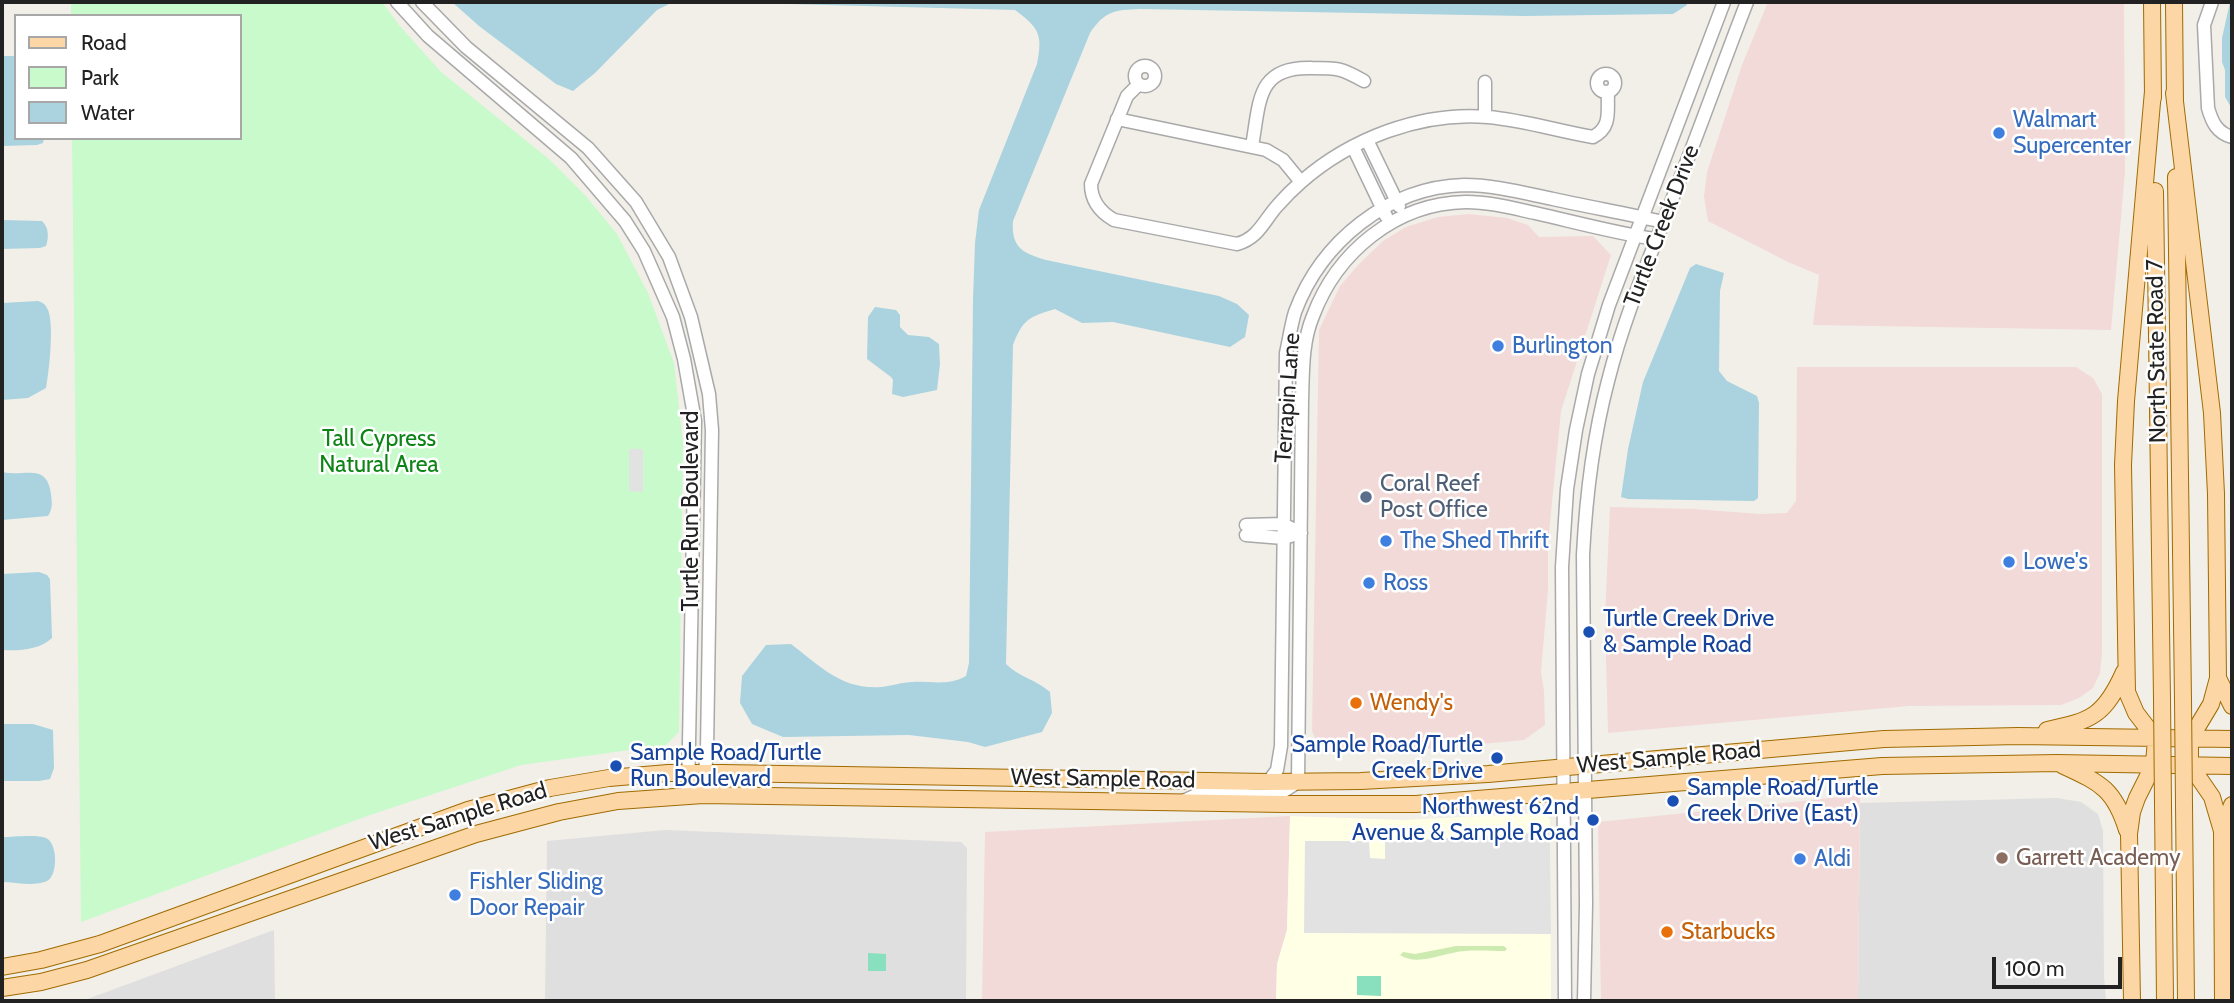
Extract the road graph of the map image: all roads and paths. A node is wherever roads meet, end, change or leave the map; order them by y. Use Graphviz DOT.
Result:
graph roads {
  1 [pos="397,2"];
  2 [pos="422,2"];
  3 [pos="1724,2"];
  4 [pos="1747,2"];
  5 [pos="2152,2"];
  6 [pos="2174,2"];
  7 [pos="2212,2"];
  8 [pos="1364,80"];
  9 [pos="1485,82"];
  10 [pos="1139,84"];
  11 [pos="2153,90"];
  12 [pos="1608,93"];
  13 [pos="2175,93"];
  14 [pos="1485,117"];
  15 [pos="1117,119"];
  16 [pos="2232,137"];
  17 [pos="1367,140"];
  18 [pos="1252,146"];
  19 [pos="1353,147"];
  20 [pos="1301,182"];
  21 [pos="1542,197"];
  22 [pos="1397,201"];
  23 [pos="1490,204"];
  24 [pos="1382,209"];
  25 [pos="1404,216"];
  26 [pos="1643,218"];
  27 [pos="1663,222"];
  28 [pos="1389,223"];
  29 [pos="1636,236"];
  30 [pos="1655,239"];
  31 [pos="1588,374"];
  32 [pos="1605,393"];
  33 [pos="1283,524"];
  34 [pos="1585,524"];
  35 [pos="1564,525"];
  36 [pos="1301,533"];
  37 [pos="1283,538"];
  38 [pos="2126,670"];
  39 [pos="2218,678"];
  40 [pos="2232,706"];
  41 [pos="2018,736"];
  42 [pos="2156,739"];
  43 [pos="2190,739"];
  44 [pos="2232,739"];
  45 [pos="2057,763"];
  46 [pos="2154,764"];
  47 [pos="2190,765"];
  48 [pos="2232,765"];
  49 [pos="1584,766"];
  50 [pos="1563,768"];
  51 [pos="697,773"];
  52 [pos="1035,777"];
  53 [pos="1268,782"];
  54 [pos="1298,782"];
  55 [pos="1585,791"];
  56 [pos="1564,793"];
  57 [pos="695,796"];
  58 [pos="1006,800"];
  59 [pos="1180,803"];
  60 [pos="2232,805"];
  61 [pos="2222,831"];
  62 [pos="2129,834"];
  63 [pos="3,968"];
  64 [pos="2,988"];
  65 [pos="1565,1001"];
  66 [pos="1584,1001"];
  67 [pos="2132,1001"];
  68 [pos="2165,1001"];
  69 [pos="2186,1001"];
  70 [pos="2223,1001"];
  1 -- 51 [label="street, Turtle Run Boulevard"];
  2 -- 51 [label="street, Turtle Run Boulevard"];
  3 -- 26 [label="street, Turtle Creek Drive"];
  4 -- 27 [label="street, Turtle Creek Drive"];
  5 -- 11 [label="main road, North State Road 7"];
  6 -- 13 [label="main road, North State Road 7"];
  7 -- 16 [label="street"];
  8 -- 18 [label="street"];
  9 -- 14 [label="street"];
  10 -- 15 [label="street"];
  11 -- 38 [label="main road"];
  11 -- 68 [label="main road, North State Road 7, bridge"];
  12 -- 14 [label="street"];
  13 -- 39 [label="main road"];
  13 -- 69 [label="main road, North State Road 7, bridge"];
  14 -- 17 [label="street"];
  15 -- 18 [label="street"];
  15 -- 20 [label="street"];
  17 -- 19 [label="street"];
  17 -- 22 [label="street"];
  18 -- 20 [label="street"];
  19 -- 20 [label="street"];
  19 -- 24 [label="street"];
  21 -- 22 [label="street, Terrapin Lane"];
  21 -- 23 [label="street"];
  21 -- 26 [label="street, Terrapin Lane"];
  22 -- 24 [label="street, Terrapin Lane"];
  22 -- 25 [label="street"];
  23 -- 25 [label="street, Terrapin Lane"];
  23 -- 29 [label="street, Terrapin Lane"];
  24 -- 28 [label="street"];
  24 -- 33 [label="street, Terrapin Lane"];
  25 -- 28 [label="street, Terrapin Lane"];
  26 -- 27 [label="street, Terrapin Lane"];
  26 -- 29 [label="street, Turtle Creek Drive"];
  27 -- 30 [label="street, Turtle Creek Drive"];
  28 -- 36 [label="street, Terrapin Lane"];
  29 -- 30 [label="street, Terrapin Lane"];
  29 -- 31 [label="street, Turtle Creek Drive"];
  30 -- 32 [label="street, Turtle Creek Drive"];
  31 -- 32 [label="street"];
  31 -- 35 [label="street, Turtle Creek Drive"];
  32 -- 34 [label="street, Turtle Creek Drive"];
  33 -- 36 [label="street"];
  33 -- 37 [label="street, Terrapin Lane"];
  33 -- 37 [label="street"];
  34 -- 35 [label="street"];
  34 -- 49 [label="street, Turtle Creek Drive"];
  35 -- 50 [label="street, Turtle Creek Drive"];
  36 -- 37 [label="street"];
  36 -- 54 [label="street, Terrapin Lane"];
  37 -- 53 [label="street, Terrapin Lane"];
  38 -- 41 [label="main road"];
  38 -- 42 [label="main road"];
  39 -- 40 [label="main road"];
  39 -- 43 [label="main road"];
  41 -- 42 [label="main road, West Sample Road"];
  41 -- 49 [label="main road, West Sample Road"];
  42 -- 43 [label="main road, West Sample Road"];
  42 -- 46 [label="main road"];
  43 -- 44 [label="main road, West Sample Road"];
  43 -- 47 [label="main road"];
  45 -- 46 [label="main road, West Sample Road"];
  45 -- 55 [label="main road, West Sample Road"];
  45 -- 62 [label="main road"];
  46 -- 47 [label="main road, West Sample Road"];
  46 -- 62 [label="main road"];
  47 -- 48 [label="main road, West Sample Road"];
  47 -- 61 [label="main road"];
  49 -- 50 [label="main road, West Sample Road"];
  49 -- 55 [label="street, Turtle Creek Drive"];
  50 -- 54 [label="main road, West Sample Road"];
  50 -- 56 [label="street, Turtle Creek Drive"];
  51 -- 52 [label="main road, West Sample Road"];
  51 -- 57 [label="street, Turtle Run Boulevard"];
  51 -- 63 [label="main road, West Sample Road"];
  52 -- 53 [label="main road, West Sample Road"];
  52 -- 58 [label="main road"];
  53 -- 54 [label="main road, West Sample Road"];
  54 -- 59 [label="street"];
  55 -- 56 [label="main road, West Sample Road"];
  55 -- 66 [label="street, Turtle Creek Drive"];
  56 -- 59 [label="main road, West Sample Road"];
  56 -- 65 [label="street, Turtle Creek Drive"];
  57 -- 58 [label="main road, West Sample Road"];
  57 -- 64 [label="main road, West Sample Road"];
  58 -- 59 [label="main road, West Sample Road"];
  60 -- 61 [label="main road"];
  61 -- 70 [label="main road"];
  62 -- 67 [label="main road"];
}
